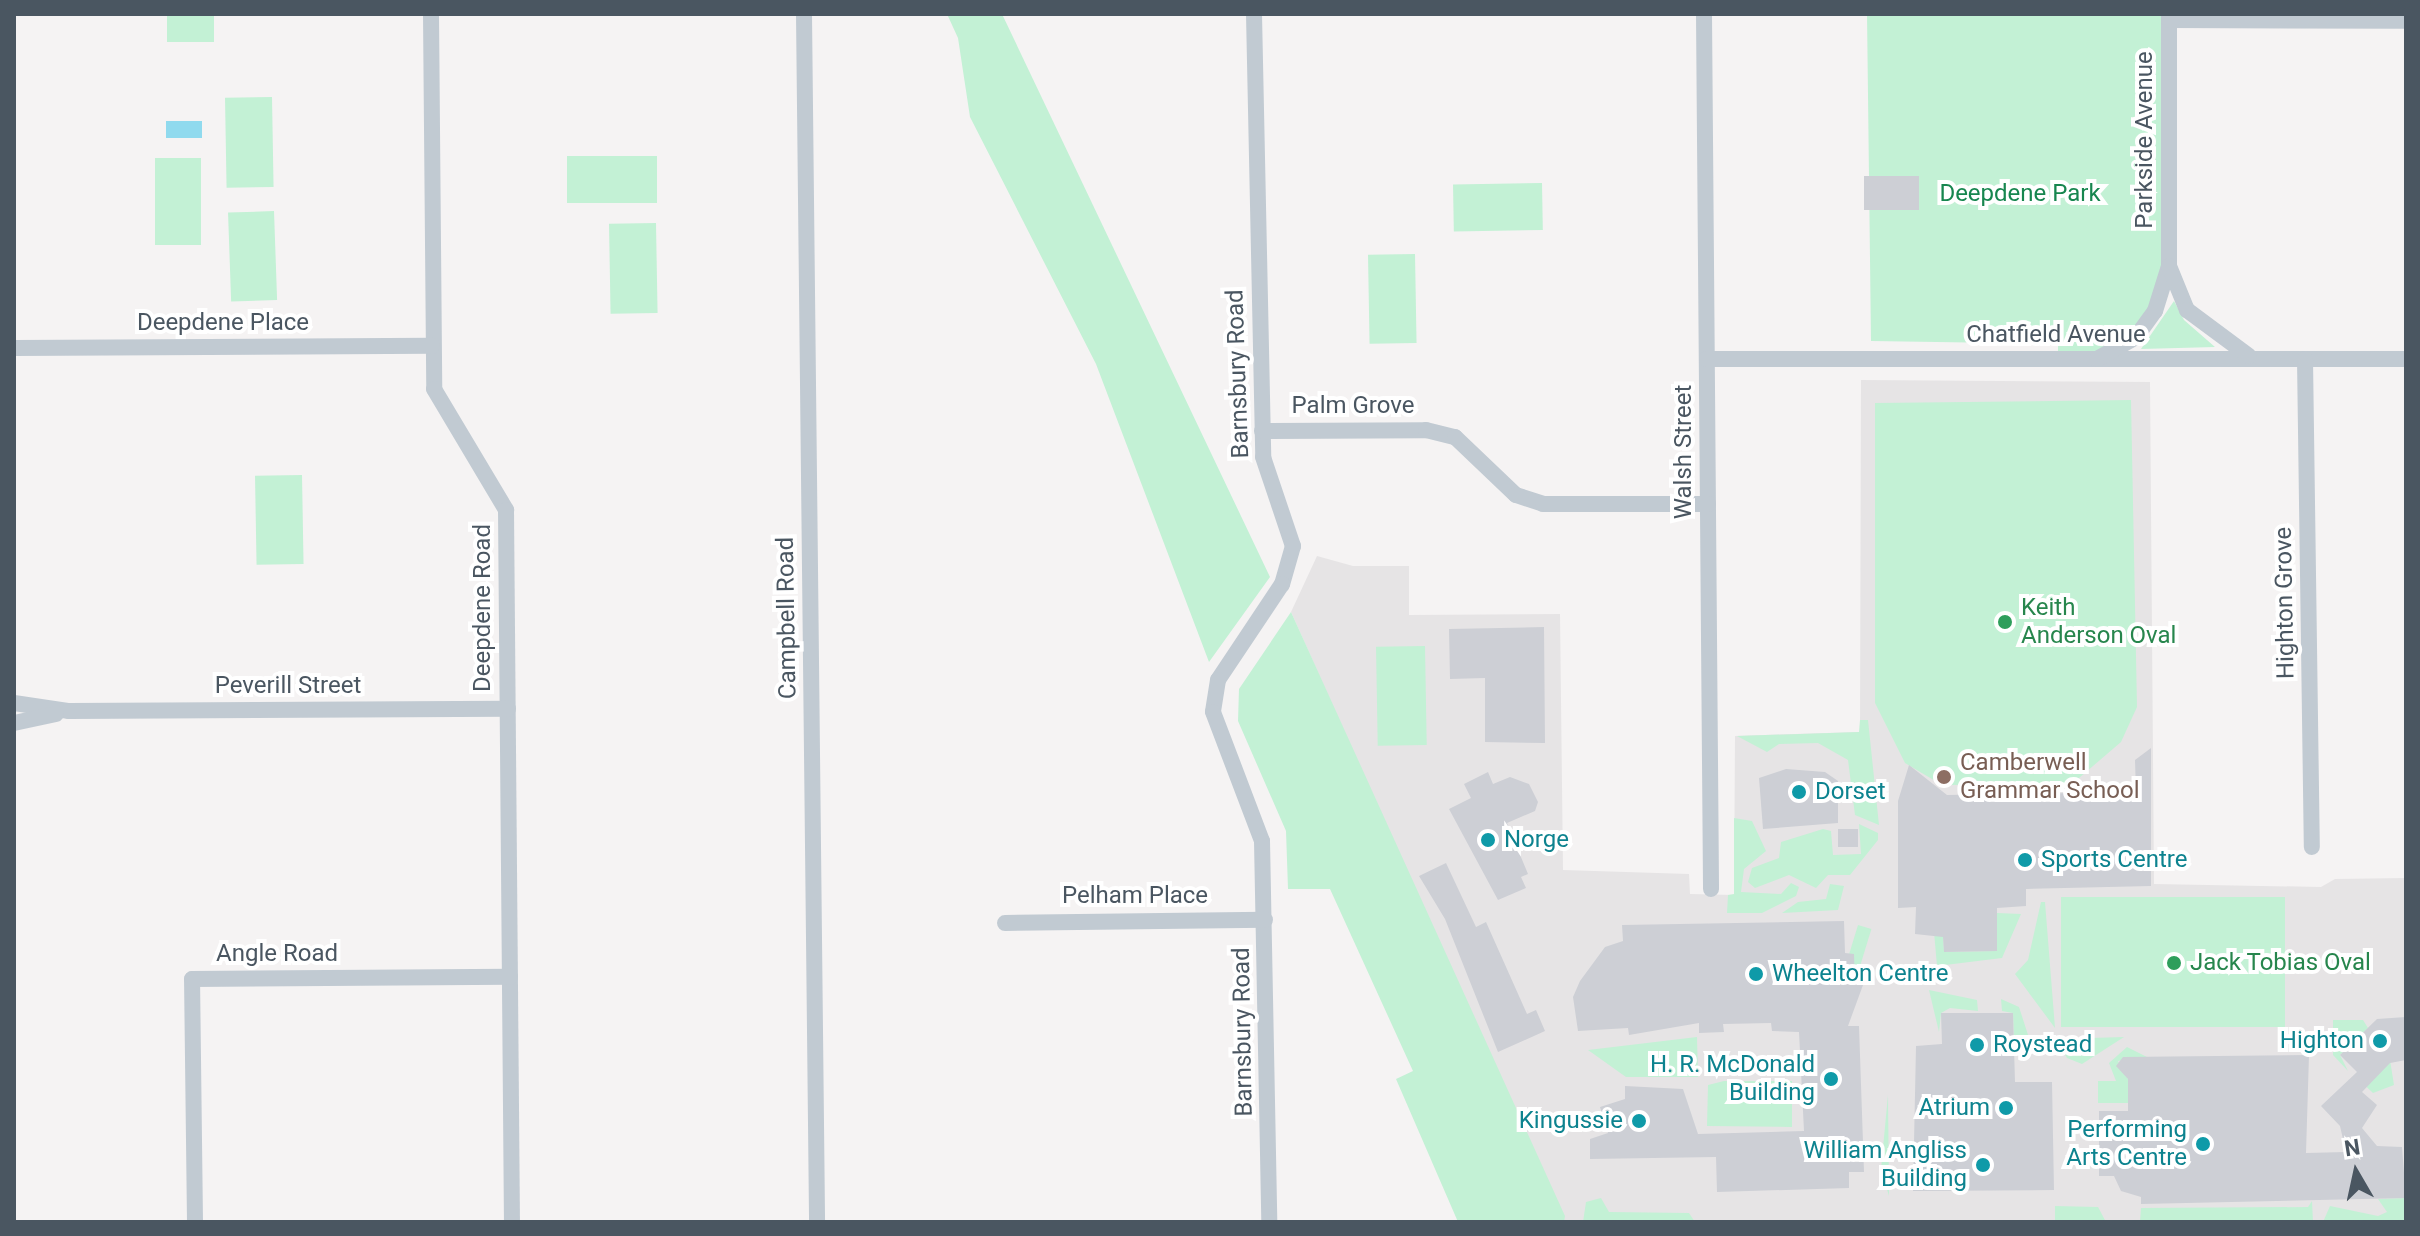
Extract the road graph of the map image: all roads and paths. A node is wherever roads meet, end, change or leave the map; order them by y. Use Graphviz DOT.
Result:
graph roads {
  1 [pos="431,14"];
  2 [pos="804,14"];
  3 [pos="1254,14"];
  4 [pos="1704,14"];
  5 [pos="2169,17"];
  6 [pos="2406,21"];
  7 [pos="2169,266"];
  8 [pos="432,346"];
  9 [pos="14,348"];
  10 [pos="2252,358"];
  11 [pos="1707,359"];
  12 [pos="2305,359"];
  13 [pos="2406,359"];
  14 [pos="2096,360"];
  15 [pos="1262,431"];
  16 [pos="1708,504"];
  17 [pos="14,703"];
  18 [pos="508,709"];
  19 [pos="69,711"];
  20 [pos="14,723"];
  21 [pos="2312,847"];
  22 [pos="1711,889"];
  23 [pos="1265,920"];
  24 [pos="1005,923"];
  25 [pos="510,977"];
  26 [pos="195,1222"];
  27 [pos="512,1222"];
  28 [pos="817,1222"];
  29 [pos="1269,1222"];
  1 -- 8 [label="street, Deepdene Road"];
  2 -- 28 [label="street, Campbell Road"];
  3 -- 15 [label="street, Barnsbury Road"];
  4 -- 11 [label="street, Walsh Street"];
  5 -- 6 [label="street"];
  5 -- 7 [label="street, Parkside Avenue"];
  7 -- 10 [label="street, Parkside Avenue"];
  7 -- 14 [label="street, Parkside Avenue"];
  8 -- 9 [label="street, Deepdene Place"];
  8 -- 18 [label="street, Deepdene Road"];
  10 -- 12 [label="street, Chatfield Avenue"];
  10 -- 14 [label="street, Chatfield Avenue"];
  11 -- 14 [label="street, Chatfield Avenue"];
  11 -- 16 [label="street, Walsh Street"];
  12 -- 13 [label="street, Chatfield Avenue"];
  12 -- 21 [label="street, Highton Grove"];
  15 -- 16 [label="street, Palm Grove"];
  15 -- 23 [label="street, Barnsbury Road"];
  16 -- 22 [label="street, Walsh Street"];
  17 -- 19 [label="street, Peverill Street"];
  18 -- 19 [label="street, Peverill Street"];
  18 -- 25 [label="street, Deepdene Road"];
  19 -- 20 [label="street, Peverill Street"];
  23 -- 24 [label="street, Pelham Place"];
  23 -- 29 [label="street, Barnsbury Road"];
  25 -- 26 [label="street, Angle Road"];
  25 -- 27 [label="street, Deepdene Road"];
}
